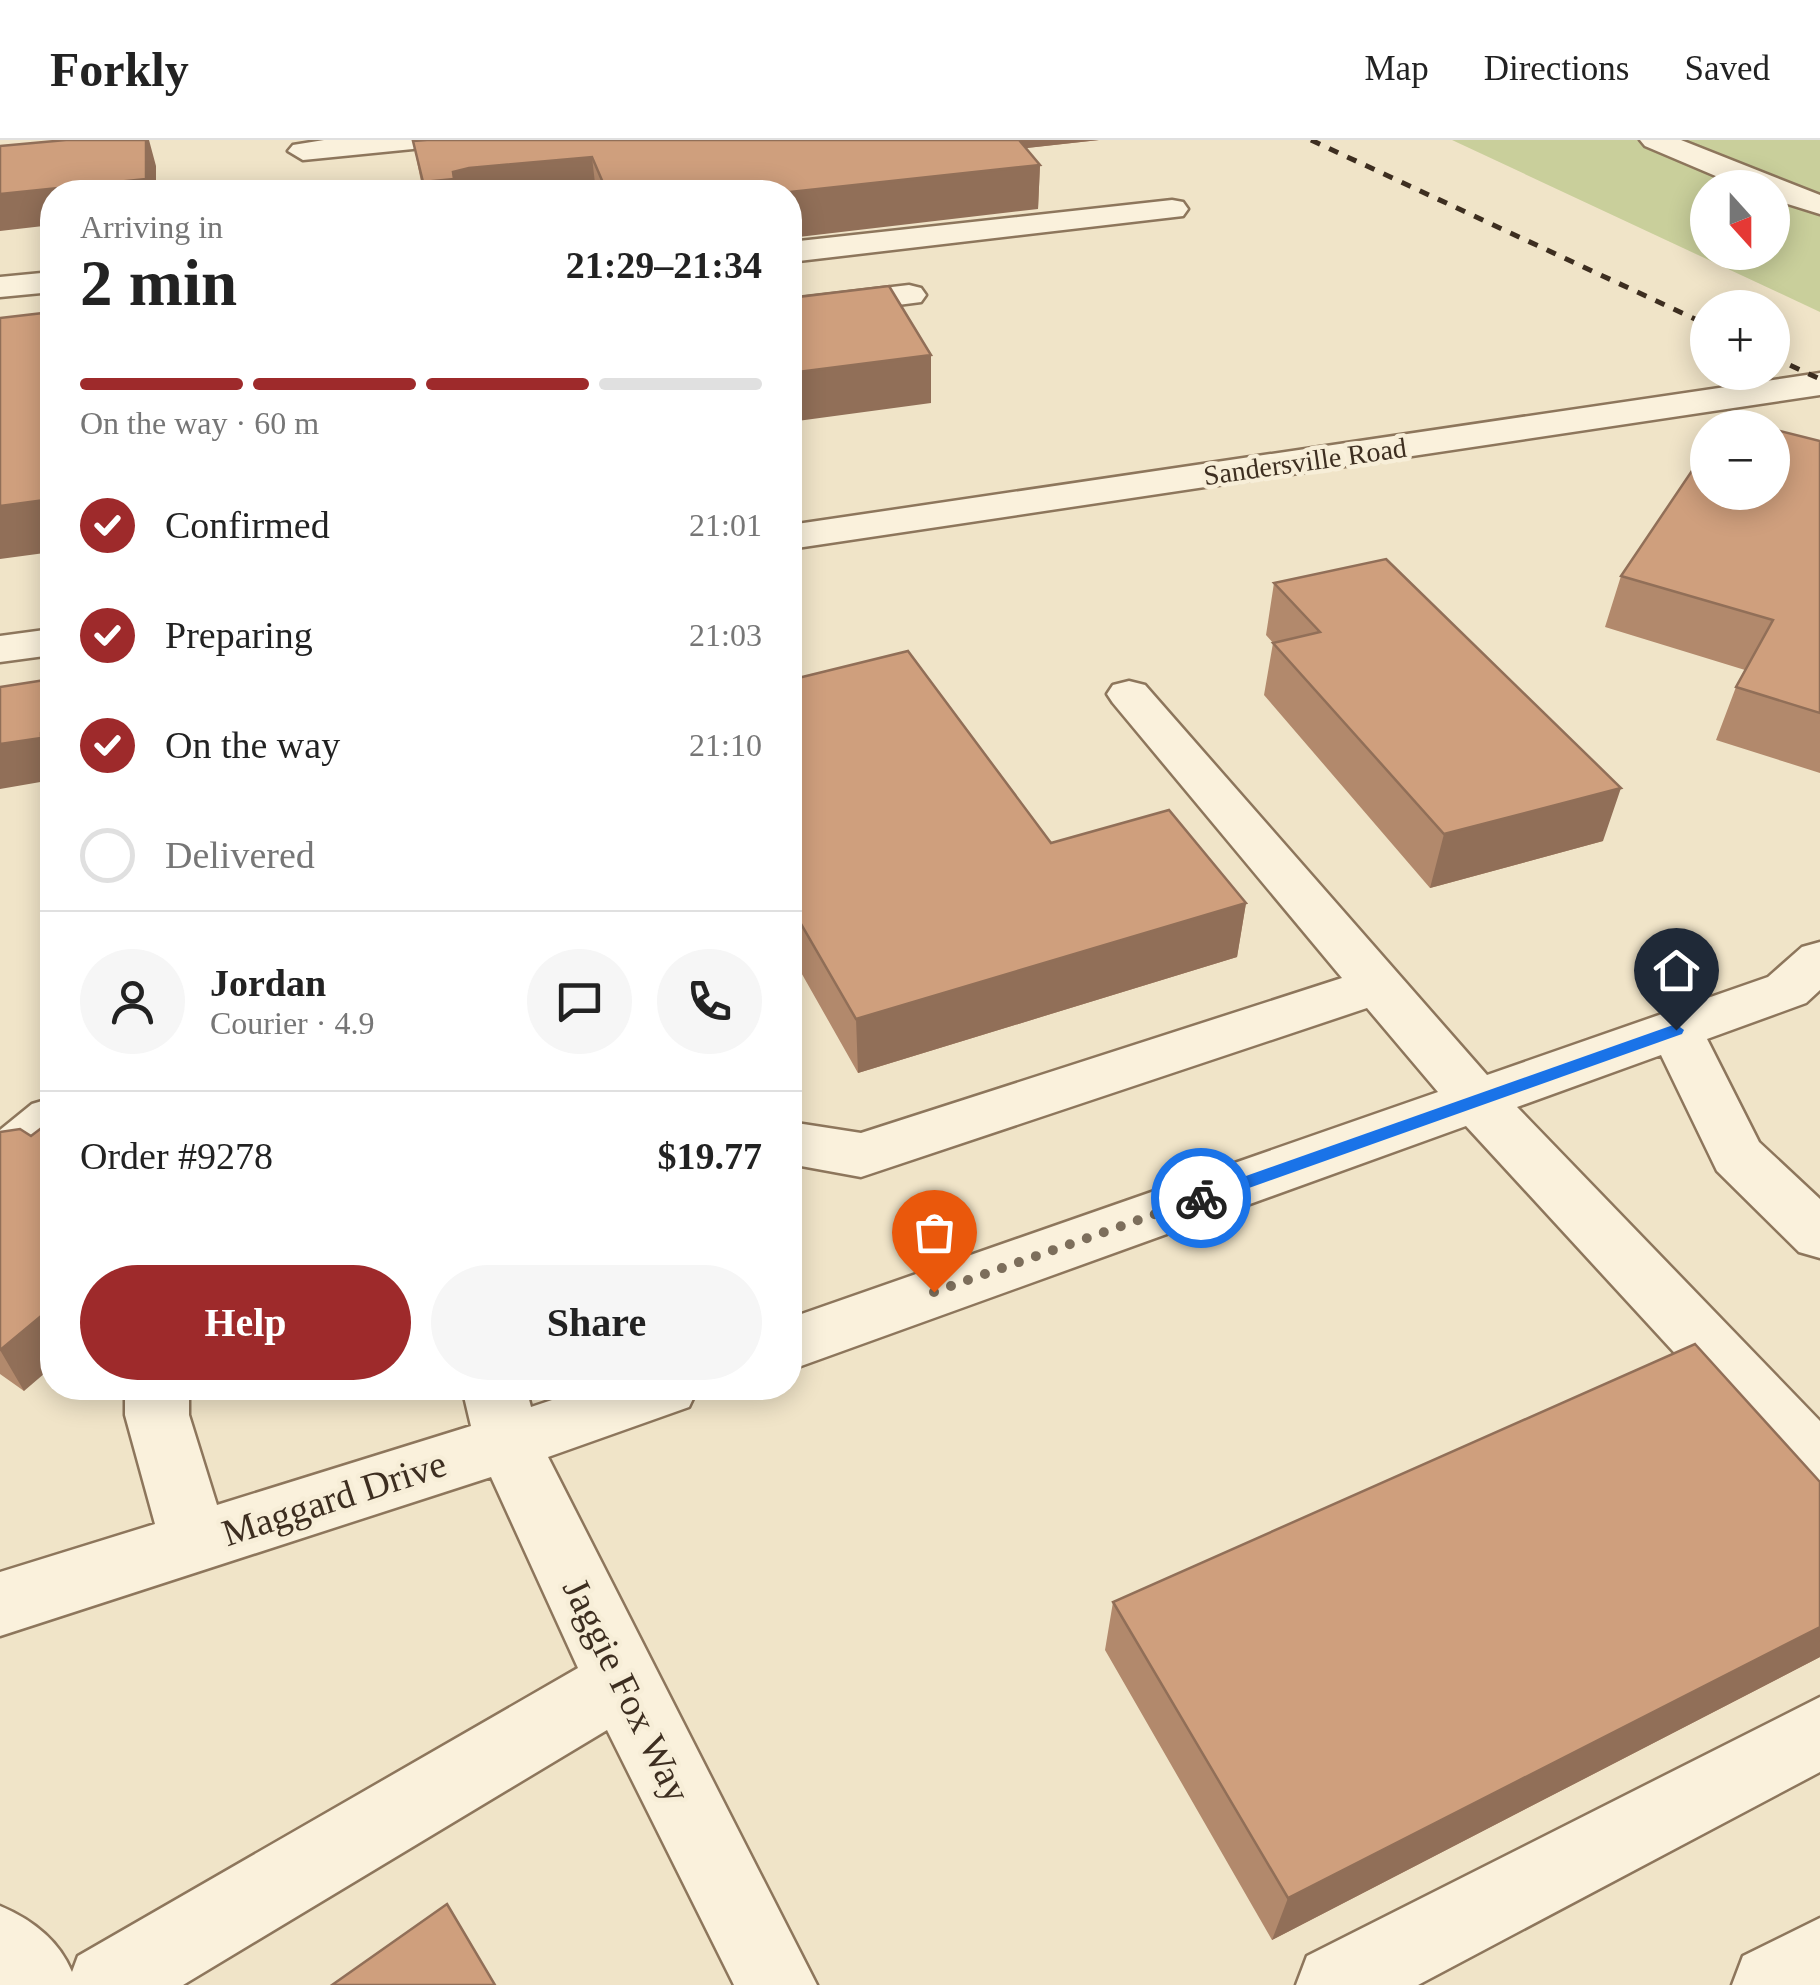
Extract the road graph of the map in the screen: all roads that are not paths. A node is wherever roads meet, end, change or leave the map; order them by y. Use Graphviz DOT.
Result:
graph roads {
  1 [pos="413,140"];
  2 [pos="1655,140"];
  3 [pos="303,156"];
  4 [pos="1728,170"];
  5 [pos="1790,194"];
  6 [pos="1820,204"];
  7 [pos="1172,208"];
  8 [pos="802,251"];
  9 [pos="40,283"];
  10 [pos="0,288"];
  11 [pos="909,296"];
  12 [pos="802,309"];
  13 [pos="1820,384"];
  14 [pos="802,535"];
  15 [pos="40,644"];
  16 [pos="0,649"];
  17 [pos="1129,694"];
  18 [pos="1809,982"];
  19 [pos="1378,985"];
  20 [pos="1676,1030"];
  21 [pos="1477,1100"];
  22 [pos="40,1129"];
  23 [pos="802,1145"];
  24 [pos="0,1162"];
  25 [pos="1820,1235"];
  26 [pos="802,1340"];
  27 [pos="158,1400"];
  28 [pos="595,1400"];
  29 [pos="501,1416"];
  30 [pos="1820,1466"];
  31 [pos="194,1542"];
  32 [pos="0,1604"];
  33 [pos="622,1682"];
  34 [pos="1820,1733"];
  35 [pos="0,1946"];
  36 [pos="1820,1958"];
  37 [pos="37,1985"];
  38 [pos="107,1985"];
  39 [pos="777,1985"];
  40 [pos="1336,1985"];
  41 [pos="1772,1985"];
  1 -- 3 [label="street"];
  2 -- 4 [label="street"];
  5 -- 6 [label="street"];
  7 -- 8 [label="street"];
  9 -- 10 [label="street"];
  11 -- 12 [label="street"];
  13 -- 14 [label="street, Sandersville Road"];
  15 -- 16 [label="street"];
  17 -- 19 [label="street"];
  18 -- 20 [label="street"];
  19 -- 21 [label="street"];
  19 -- 23 [label="street"];
  20 -- 21 [label="street"];
  20 -- 25 [label="street"];
  21 -- 26 [label="street"];
  21 -- 30 [label="street"];
  22 -- 24 [label="street"];
  27 -- 31 [label="street"];
  28 -- 29 [label="street, Maggard Drive"];
  29 -- 31 [label="street, Maggard Drive"];
  29 -- 33 [label="street, Jaggie Fox Way"];
  31 -- 32 [label="street, Maggard Drive"];
  33 -- 38 [label="street"];
  33 -- 39 [label="street, Jaggie Fox Way"];
  34 -- 40 [label="street"];
  35 -- 37 [label="street"];
  36 -- 41 [label="street"];
}
